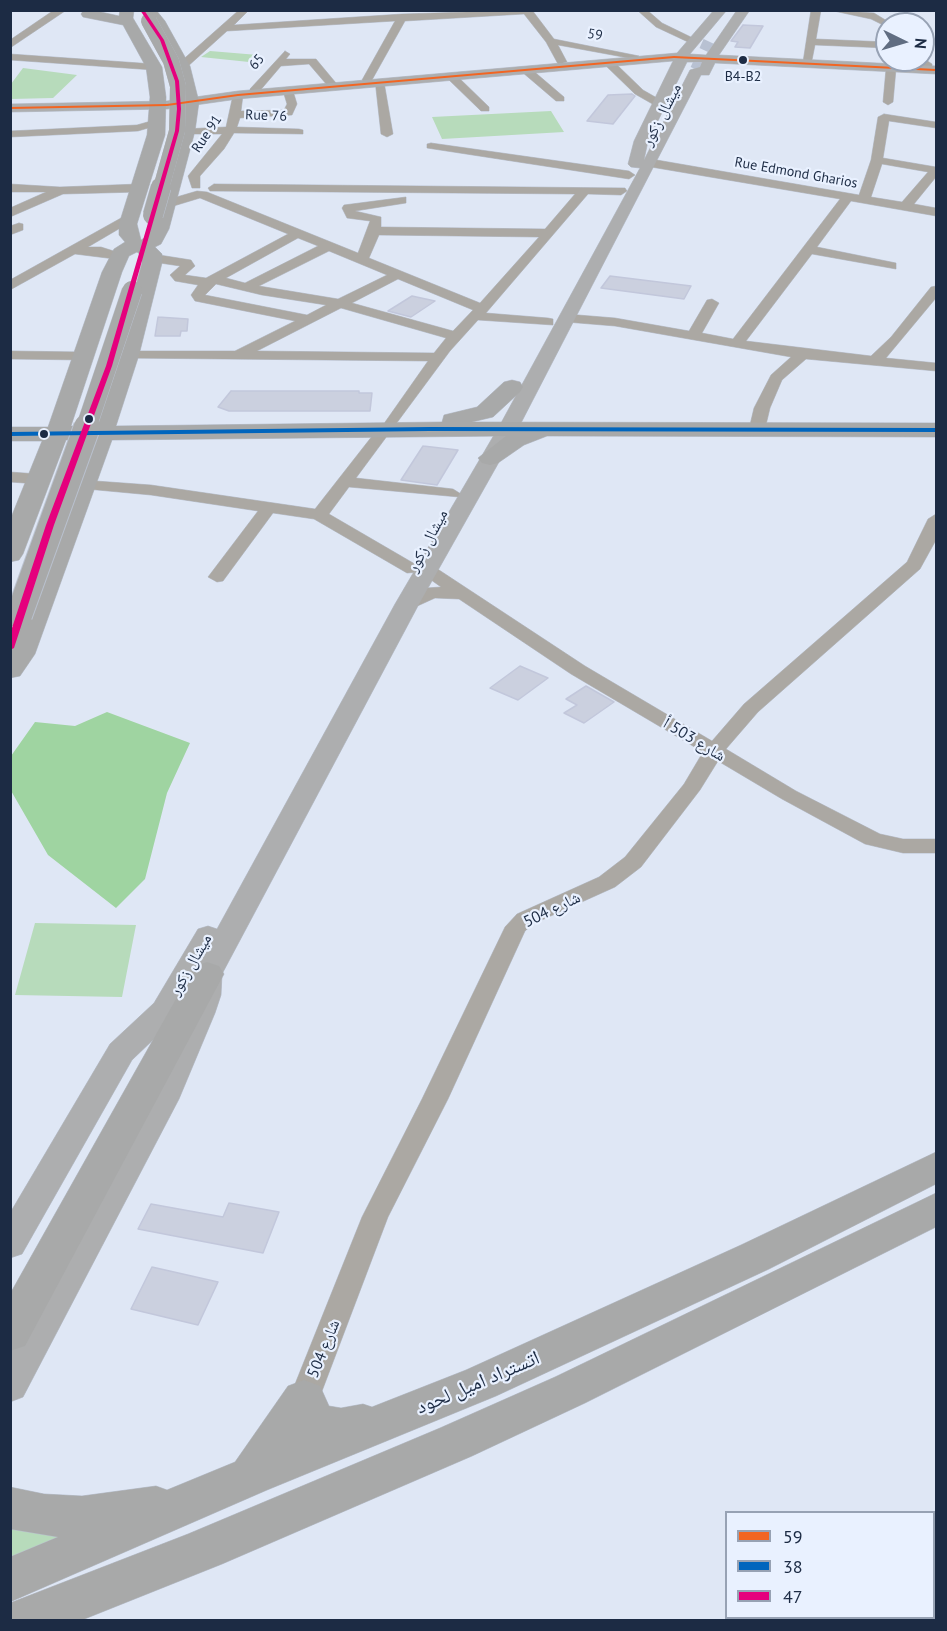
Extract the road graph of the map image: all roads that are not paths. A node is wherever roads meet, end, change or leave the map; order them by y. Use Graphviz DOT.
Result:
graph roads {
  1 [pos="110,10"];
  2 [pos="245,10"];
  3 [pos="641,10"];
  4 [pos="735,10"];
  5 [pos="744,10"];
  6 [pos="816,10"];
  7 [pos="833,10"];
  8 [pos="527,11"];
  9 [pos="721,11"];
  10 [pos="69,12"];
  11 [pos="138,15"];
  12 [pos="402,17"];
  13 [pos="875,17"];
  14 [pos="230,24"];
  15 [pos="10,34"];
  16 [pos="22,36"];
  17 [pos="551,41"];
  18 [pos="810,42"];
  19 [pos="10,45"];
  20 [pos="875,45"];
  21 [pos="634,56"];
  22 [pos="697,56"];
  23 [pos="10,57"];
  24 [pos="807,60"];
  25 [pos="562,62"];
  26 [pos="608,62"];
  27 [pos="875,63"];
  28 [pos="182,66"];
  29 [pos="154,67"];
  30 [pos="875,68"];
  31 [pos="526,70"];
  32 [pos="891,72"];
  33 [pos="451,76"];
  34 [pos="373,81"];
  35 [pos="331,83"];
  36 [pos="254,91"];
  37 [pos="288,91"];
  38 [pos="232,94"];
  39 [pos="198,95"];
  40 [pos="560,99"];
  41 [pos="135,100"];
  42 [pos="888,102"];
  43 [pos="660,104"];
  44 [pos="10,106"];
  45 [pos="158,110"];
  46 [pos="485,110"];
  47 [pos="236,115"];
  48 [pos="936,124"];
  49 [pos="188,128"];
  50 [pos="231,129"];
  51 [pos="70,131"];
  52 [pos="119,131"];
  53 [pos="299,132"];
  54 [pos="387,134"];
  55 [pos="10,135"];
  56 [pos="37,135"];
  57 [pos="431,147"];
  58 [pos="906,152"];
  59 [pos="878,155"];
  60 [pos="642,166"];
  61 [pos="936,170"];
  62 [pos="174,177"];
  63 [pos="10,188"];
  64 [pos="139,188"];
  65 [pos="442,189"];
  66 [pos="61,190"];
  67 [pos="201,190"];
  68 [pos="585,190"];
  69 [pos="621,191"];
  70 [pos="848,197"];
  71 [pos="864,200"];
  72 [pos="905,207"];
  73 [pos="936,212"];
  74 [pos="10,213"];
  75 [pos="148,213"];
  76 [pos="374,231"];
  77 [pos="549,233"];
  78 [pos="297,234"];
  79 [pos="328,246"];
  80 [pos="137,249"];
  81 [pos="807,249"];
  82 [pos="75,250"];
  83 [pos="361,260"];
  84 [pos="891,266"];
  85 [pos="10,267"];
  86 [pos="34,273"];
  87 [pos="396,275"];
  88 [pos="212,281"];
  89 [pos="10,286"];
  90 [pos="247,287"];
  91 [pos="936,290"];
  92 [pos="125,291"];
  93 [pos="338,303"];
  94 [pos="712,303"];
  95 [pos="479,313"];
  96 [pos="566,318"];
  97 [pos="307,319"];
  98 [pos="548,322"];
  99 [pos="455,336"];
  100 [pos="693,336"];
  101 [pos="736,345"];
  102 [pos="803,354"];
  103 [pos="10,355"];
  104 [pos="128,355"];
  105 [pos="238,355"];
  106 [pos="83,356"];
  107 [pos="438,357"];
  108 [pos="873,362"];
  109 [pos="936,367"];
  110 [pos="519,391"];
  111 [pos="936,423"];
  112 [pos="387,426"];
  113 [pos="431,426"];
  114 [pos="758,426"];
  115 [pos="499,427"];
  116 [pos="571,427"];
  117 [pos="12,428"];
  118 [pos="936,430"];
  119 [pos="162,431"];
  120 [pos="55,437"];
  121 [pos="100,438"];
  122 [pos="481,458"];
  123 [pos="10,477"];
  124 [pos="344,481"];
  125 [pos="453,494"];
  126 [pos="269,507"];
  127 [pos="319,515"];
  128 [pos="936,519"];
  129 [pos="10,554"];
  130 [pos="420,569"];
  131 [pos="217,577"];
  132 [pos="10,588"];
  133 [pos="466,597"];
  134 [pos="407,604"];
  135 [pos="10,648"];
  136 [pos="10,670"];
  137 [pos="713,752"];
  138 [pos="936,846"];
  139 [pos="207,974"];
  140 [pos="165,1010"];
  141 [pos="936,1167"];
  142 [pos="936,1209"];
  143 [pos="10,1244"];
  144 [pos="10,1288"];
  145 [pos="10,1334"];
  146 [pos="10,1386"];
  147 [pos="304,1399"];
  148 [pos="387,1422"];
  149 [pos="252,1476"];
  150 [pos="201,1500"];
  151 [pos="16,1504"];
  152 [pos="205,1549"];
  153 [pos="10,1580"];
  154 [pos="25,1620"];
  155 [pos="82,1620"];
  1 -- 10 [label="highway"];
  2 -- 14 [label="street"];
  3 -- 22 [label="street"];
  4 -- 22 [label="main road, ميشال زكور"];
  5 -- 22 [label="main road"];
  6 -- 18 [label="street"];
  7 -- 13 [label="street"];
  8 -- 12 [label="street"];
  8 -- 17 [label="street"];
  9 -- 22 [label="main road"];
  10 -- 11 [label="highway"];
  10 -- 16 [label="street"];
  11 -- 28 [label="highway"];
  11 -- 29 [label="highway"];
  11 -- 75 [label="highway"];
  12 -- 14 [label="street"];
  12 -- 34 [label="street"];
  14 -- 28 [label="street"];
  15 -- 16 [label="street"];
  16 -- 19 [label="street"];
  17 -- 21 [label="street, 59"];
  17 -- 25 [label="street"];
  18 -- 20 [label="street"];
  18 -- 24 [label="street"];
  21 -- 22 [label="main road"];
  21 -- 25 [label="main road"];
  22 -- 24 [label="main road"];
  22 -- 26 [label="main road"];
  22 -- 30 [label="main road"];
  22 -- 43 [label="main road"];
  22 -- 60 [label="main road, ميشال زكور"];
  23 -- 29 [label="street"];
  24 -- 27 [label="main road"];
  25 -- 34 [label="main road"];
  26 -- 31 [label="main road"];
  26 -- 43 [label="street"];
  28 -- 39 [label="highway"];
  29 -- 45 [label="highway"];
  31 -- 33 [label="main road"];
  31 -- 40 [label="street"];
  32 -- 42 [label="street"];
  33 -- 34 [label="main road"];
  33 -- 46 [label="street"];
  34 -- 35 [label="main road"];
  34 -- 37 [label="main road"];
  34 -- 54 [label="street"];
  35 -- 36 [label="main road"];
  35 -- 36 [label="street, 65"];
  36 -- 38 [label="main road"];
  37 -- 38 [label="main road"];
  37 -- 47 [label="street"];
  38 -- 39 [label="main road"];
  38 -- 39 [label="main road"];
  38 -- 47 [label="street, Rue 91"];
  39 -- 45 [label="main road"];
  39 -- 49 [label="highway"];
  41 -- 44 [label="main road"];
  41 -- 45 [label="highway"];
  43 -- 60 [label="main road"];
  44 -- 45 [label="main road"];
  45 -- 52 [label="street"];
  45 -- 64 [label="highway"];
  47 -- 50 [label="street, Rue 91"];
  48 -- 59 [label="street"];
  49 -- 50 [label="street, Rue 76"];
  49 -- 62 [label="highway"];
  50 -- 53 [label="street, Rue 76"];
  50 -- 67 [label="street, Rue 91"];
  51 -- 52 [label="street"];
  51 -- 55 [label="street"];
  51 -- 56 [label="street"];
  52 -- 56 [label="street"];
  55 -- 56 [label="street"];
  57 -- 60 [label="street, Rue Edmond Gharios"];
  58 -- 59 [label="street"];
  59 -- 61 [label="street"];
  59 -- 71 [label="street"];
  60 -- 69 [label="main road, ميشال زكور"];
  60 -- 70 [label="street, Rue Edmond Gharios"];
  60 -- 96 [label="main road, ميشال زكور"];
  61 -- 72 [label="street"];
  62 -- 67 [label="street"];
  62 -- 75 [label="highway"];
  63 -- 66 [label="street"];
  64 -- 66 [label="street"];
  64 -- 75 [label="highway"];
  65 -- 67 [label="street"];
  65 -- 68 [label="street"];
  65 -- 76 [label="street"];
  66 -- 74 [label="street"];
  67 -- 75 [label="street"];
  67 -- 78 [label="street"];
  68 -- 69 [label="street"];
  68 -- 77 [label="street"];
  69 -- 98 [label="main road, ميشال زكور"];
  70 -- 71 [label="street, Rue Edmond Gharios"];
  70 -- 81 [label="street"];
  71 -- 72 [label="street, Rue Edmond Gharios"];
  72 -- 73 [label="street, Rue Edmond Gharios"];
  75 -- 80 [label="highway"];
  75 -- 82 [label="street"];
  76 -- 77 [label="street"];
  76 -- 83 [label="street"];
  77 -- 95 [label="street"];
  78 -- 79 [label="street"];
  78 -- 88 [label="street"];
  79 -- 83 [label="street"];
  79 -- 90 [label="street"];
  80 -- 82 [label="street"];
  80 -- 88 [label="street"];
  80 -- 92 [label="highway"];
  80 -- 104 [label="highway"];
  80 -- 106 [label="highway"];
  81 -- 84 [label="street"];
  81 -- 101 [label="street"];
  82 -- 86 [label="street"];
  83 -- 87 [label="street"];
  85 -- 86 [label="street"];
  86 -- 89 [label="street"];
  87 -- 93 [label="street"];
  87 -- 95 [label="street"];
  88 -- 90 [label="street"];
  88 -- 97 [label="street"];
  90 -- 93 [label="street"];
  91 -- 108 [label="street"];
  92 -- 132 [label="highway"];
  92 -- 135 [label="highway, bridge"];
  93 -- 97 [label="street"];
  93 -- 99 [label="street"];
  94 -- 100 [label="street"];
  95 -- 98 [label="street"];
  95 -- 99 [label="street"];
  96 -- 100 [label="street"];
  96 -- 110 [label="main road, ميشال زكور"];
  97 -- 105 [label="street"];
  98 -- 110 [label="main road, ميشال زكور"];
  99 -- 107 [label="street"];
  100 -- 101 [label="street"];
  101 -- 102 [label="street"];
  102 -- 108 [label="street"];
  102 -- 114 [label="street"];
  103 -- 106 [label="street"];
  104 -- 105 [label="street"];
  104 -- 121 [label="highway"];
  105 -- 107 [label="street"];
  106 -- 120 [label="highway"];
  107 -- 112 [label="street"];
  108 -- 109 [label="street"];
  110 -- 113 [label="highway"];
  110 -- 115 [label="main road, ميشال زكور"];
  110 -- 116 [label="highway"];
  111 -- 114 [label="highway"];
  112 -- 113 [label="highway"];
  112 -- 119 [label="highway"];
  112 -- 124 [label="street"];
  113 -- 115 [label="highway"];
  113 -- 122 [label="highway"];
  114 -- 116 [label="highway"];
  114 -- 118 [label="highway"];
  115 -- 116 [label="highway"];
  115 -- 122 [label="main road, ميشال زكور"];
  116 -- 122 [label="highway"];
  117 -- 120 [label="highway"];
  117 -- 120 [label="highway"];
  119 -- 121 [label="highway"];
  119 -- 121 [label="highway"];
  120 -- 121 [label="highway"];
  120 -- 121 [label="highway"];
  120 -- 121 [label="highway"];
  120 -- 123 [label="street"];
  120 -- 129 [label="highway"];
  121 -- 126 [label="street, شارع 503 أ"];
  121 -- 136 [label="highway"];
  122 -- 125 [label="main road, ميشال زكور"];
  122 -- 130 [label="main road, ميشال زكور"];
  124 -- 125 [label="street"];
  124 -- 127 [label="street"];
  125 -- 130 [label="main road, ميشال زكور"];
  126 -- 127 [label="street, شارع 503 أ"];
  126 -- 131 [label="street"];
  127 -- 130 [label="street, شارع 503 أ"];
  128 -- 137 [label="street, شارع 504"];
  130 -- 133 [label="street, شارع 503 أ"];
  130 -- 134 [label="main road, ميشال زكور"];
  130 -- 140 [label="main road, ميشال زكور"];
  133 -- 134 [label="street"];
  133 -- 137 [label="street, شارع 503 أ"];
  134 -- 139 [label="main road, ميشال زكور"];
  137 -- 138 [label="street, شارع 503 أ"];
  137 -- 147 [label="street, شارع 504"];
  139 -- 145 [label="highway"];
  139 -- 146 [label="main road"];
  140 -- 143 [label="main road, ميشال زكور"];
  140 -- 144 [label="highway"];
  141 -- 148 [label="highway, اتستراد اميل لحود"];
  142 -- 152 [label="highway"];
  147 -- 148 [label="highway"];
  147 -- 149 [label="highway"];
  148 -- 149 [label="highway, اتستراد اميل لحود"];
  149 -- 150 [label="highway, اتستراد اميل لحود"];
  150 -- 151 [label="highway"];
  150 -- 153 [label="highway, اتستراد اميل لحود"];
  152 -- 154 [label="highway"];
  152 -- 155 [label="highway"];
}
